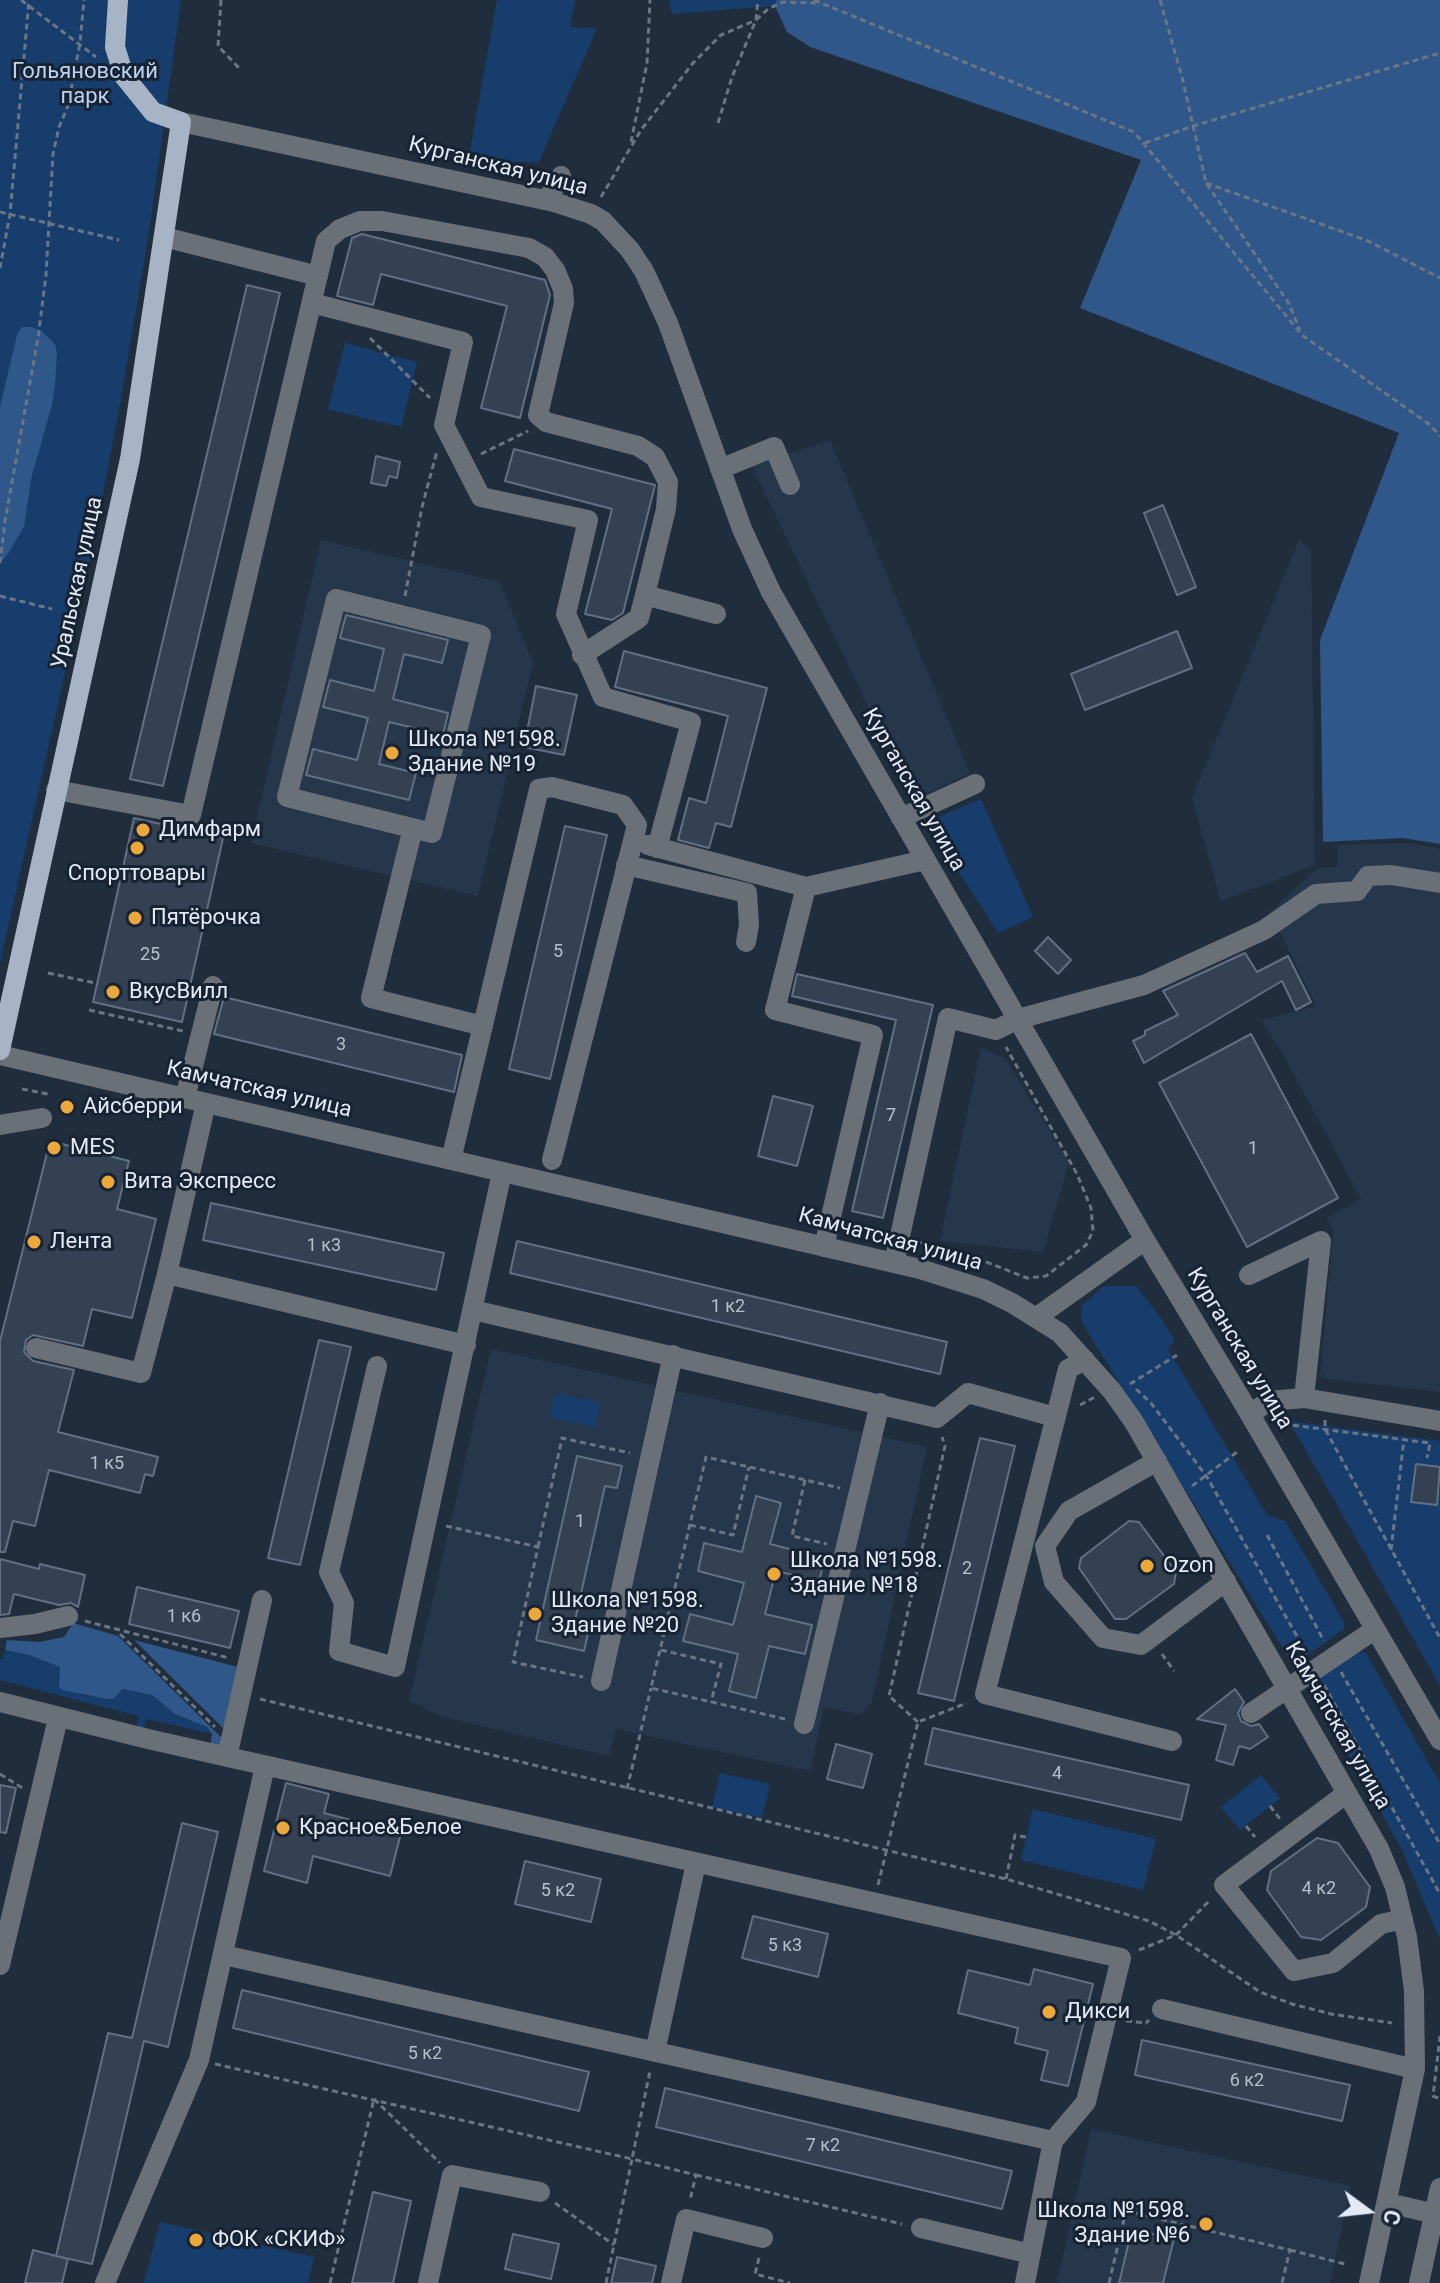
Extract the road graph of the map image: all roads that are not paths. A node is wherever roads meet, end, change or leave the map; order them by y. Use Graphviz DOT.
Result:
graph roads {
  1 [pos="118,0"];
  2 [pos="181,122"];
  3 [pos="561,176"];
  4 [pos="547,200"];
  5 [pos="164,237"];
  6 [pos="318,276"];
  7 [pos="312,303"];
  8 [pos="720,469"];
  9 [pos="790,485"];
  10 [pos="645,595"];
  11 [pos="716,614"];
  12 [pos="582,655"];
  13 [pos="975,784"];
  14 [pos="56,790"];
  15 [pos="901,818"];
  16 [pos="413,828"];
  17 [pos="632,841"];
  18 [pos="657,848"];
  19 [pos="925,860"];
  20 [pos="626,865"];
  21 [pos="1440,883"];
  22 [pos="806,887"];
  23 [pos="746,942"];
  24 [pos="213,986"];
  25 [pos="1018,1019"];
  26 [pos="483,1026"];
  27 [pos="0,1053"];
  28 [pos="185,1098"];
  29 [pos="206,1103"];
  30 [pos="42,1118"];
  31 [pos="0,1125"];
  32 [pos="451,1160"];
  33 [pos="552,1160"];
  34 [pos="502,1172"];
  35 [pos="1145,1240"];
  36 [pos="824,1247"];
  37 [pos="894,1263"];
  38 [pos="167,1274"];
  39 [pos="1249,1275"];
  40 [pos="473,1310"];
  41 [pos="1037,1317"];
  42 [pos="466,1345"];
  43 [pos="36,1348"];
  44 [pos="673,1355"];
  45 [pos="1085,1360"];
  46 [pos="377,1366"];
  47 [pos="1304,1398"];
  48 [pos="880,1403"];
  49 [pos="1250,1414"];
  50 [pos="1055,1417"];
  51 [pos="1440,1421"];
  52 [pos="1157,1461"];
  53 [pos="1226,1581"];
  54 [pos="262,1600"];
  55 [pos="68,1616"];
  56 [pos="0,1628"];
  57 [pos="1374,1630"];
  58 [pos="601,1681"];
  59 [pos="1287,1687"];
  60 [pos="0,1702"];
  61 [pos="1251,1713"];
  62 [pos="58,1718"];
  63 [pos="804,1724"];
  64 [pos="1440,1740"];
  65 [pos="1172,1741"];
  66 [pos="228,1750"];
  67 [pos="265,1766"];
  68 [pos="1347,1793"];
  69 [pos="696,1863"];
  70 [pos="1403,1919"];
  71 [pos="224,1955"];
  72 [pos="0,1965"];
  73 [pos="1162,2009"];
  74 [pos="655,2052"];
  75 [pos="1415,2069"];
  76 [pos="1053,2141"];
  77 [pos="1440,2188"];
  78 [pos="540,2192"];
  79 [pos="1388,2203"];
  80 [pos="1437,2215"];
  81 [pos="921,2228"];
  82 [pos="763,2238"];
  83 [pos="1031,2254"];
  84 [pos="105,2283"];
  85 [pos="428,2283"];
  86 [pos="671,2283"];
  87 [pos="1025,2283"];
  88 [pos="1369,2283"];
  89 [pos="1419,2283"];
  1 -- 2 [label="main road"];
  2 -- 4 [label="street, Курганская улица"];
  2 -- 5 [label="main road, Уральская улица"];
  3 -- 4 [label="street"];
  4 -- 8 [label="street, Курганская улица"];
  5 -- 6 [label="street"];
  5 -- 14 [label="main road, Уральская улица"];
  6 -- 7 [label="street"];
  6 -- 10 [label="street"];
  7 -- 12 [label="street"];
  7 -- 14 [label="street"];
  8 -- 9 [label="street"];
  8 -- 15 [label="street, Курганская улица"];
  10 -- 11 [label="street"];
  10 -- 12 [label="street"];
  12 -- 18 [label="street"];
  13 -- 15 [label="street"];
  14 -- 27 [label="main road, Уральская улица"];
  15 -- 19 [label="street, Курганская улица"];
  16 -- 16 [label="street"];
  16 -- 26 [label="street"];
  17 -- 18 [label="street"];
  17 -- 20 [label="street"];
  17 -- 26 [label="street"];
  18 -- 22 [label="street"];
  19 -- 22 [label="street"];
  19 -- 25 [label="street, Курганская улица"];
  20 -- 23 [label="street"];
  20 -- 33 [label="street"];
  21 -- 25 [label="street"];
  22 -- 36 [label="street"];
  24 -- 28 [label="street"];
  25 -- 35 [label="street, Курганская улица"];
  25 -- 37 [label="street"];
  26 -- 32 [label="street"];
  27 -- 28 [label="street, Камчатская улица"];
  28 -- 29 [label="street, Камчатская улица"];
  29 -- 32 [label="street, Камчатская улица"];
  29 -- 38 [label="street"];
  30 -- 31 [label="street"];
  32 -- 34 [label="street, Камчатская улица"];
  34 -- 36 [label="street, Камчатская улица"];
  34 -- 40 [label="street"];
  35 -- 41 [label="street"];
  35 -- 49 [label="street, Курганская улица"];
  36 -- 37 [label="street, Камчатская улица"];
  37 -- 41 [label="street, Камчатская улица"];
  38 -- 42 [label="street"];
  38 -- 43 [label="street"];
  39 -- 47 [label="street"];
  40 -- 42 [label="street"];
  40 -- 44 [label="street"];
  41 -- 45 [label="street, Камчатская улица"];
  42 -- 46 [label="street"];
  44 -- 48 [label="street"];
  44 -- 58 [label="street"];
  45 -- 50 [label="street"];
  45 -- 52 [label="street, Камчатская улица"];
  47 -- 49 [label="street"];
  47 -- 51 [label="street"];
  48 -- 50 [label="street"];
  48 -- 63 [label="street"];
  49 -- 57 [label="street, Курганская улица"];
  50 -- 65 [label="street"];
  52 -- 53 [label="street, Камчатская улица"];
  52 -- 53 [label="street"];
  53 -- 59 [label="street, Камчатская улица"];
  54 -- 66 [label="street"];
  55 -- 56 [label="street"];
  57 -- 59 [label="street"];
  57 -- 64 [label="street, Курганская улица"];
  59 -- 61 [label="street"];
  59 -- 68 [label="street, Камчатская улица"];
  60 -- 62 [label="street"];
  62 -- 66 [label="street"];
  62 -- 72 [label="street"];
  66 -- 67 [label="street"];
  67 -- 69 [label="street"];
  67 -- 71 [label="street"];
  68 -- 70 [label="street, Камчатская улица"];
  68 -- 70 [label="street"];
  69 -- 74 [label="street"];
  69 -- 76 [label="street"];
  70 -- 75 [label="street, Камчатская улица"];
  71 -- 74 [label="street"];
  71 -- 84 [label="street"];
  73 -- 75 [label="street"];
  74 -- 76 [label="street"];
  75 -- 79 [label="street, Камчатская улица"];
  76 -- 83 [label="street"];
  77 -- 80 [label="street"];
  78 -- 85 [label="street"];
  79 -- 80 [label="street"];
  79 -- 88 [label="street, Камчатская улица"];
  80 -- 89 [label="street"];
  81 -- 83 [label="street"];
  82 -- 86 [label="street"];
  83 -- 87 [label="street"];
}
